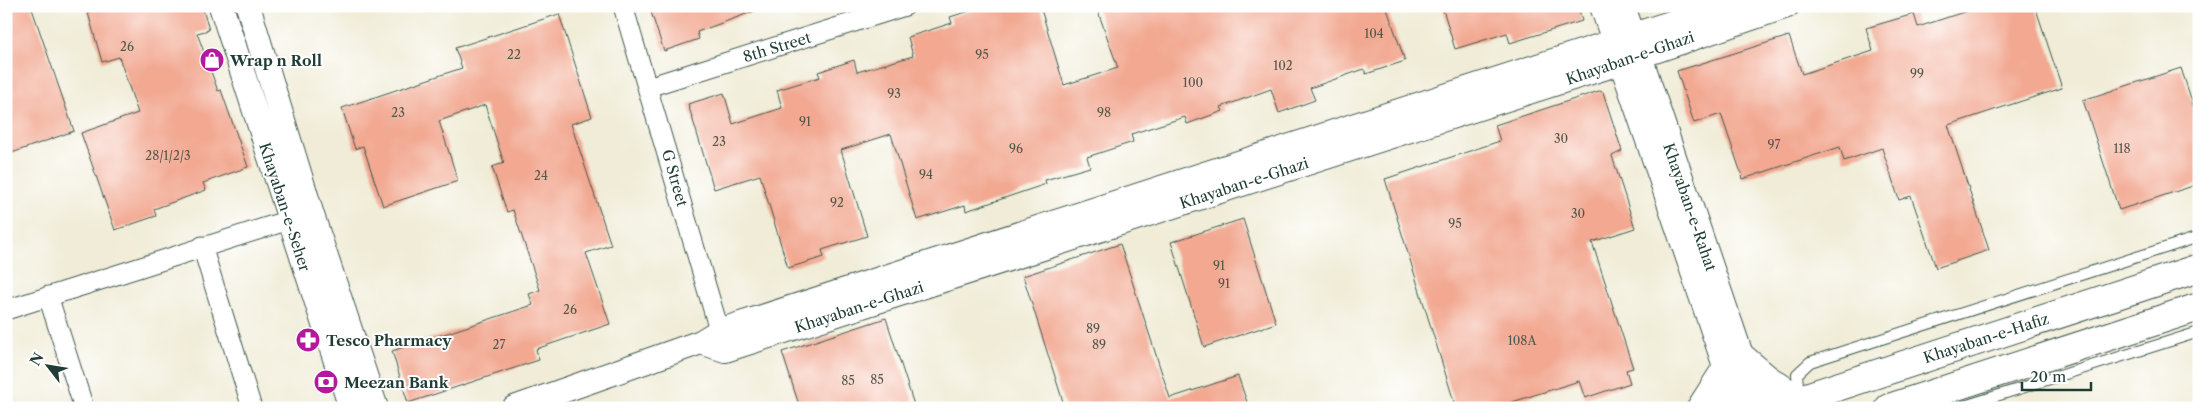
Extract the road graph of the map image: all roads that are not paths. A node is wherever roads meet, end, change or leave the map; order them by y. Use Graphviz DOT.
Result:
graph roads {
  1 [pos="221,6"];
  2 [pos="248,6"];
  3 [pos="623,6"];
  4 [pos="905,6"];
  5 [pos="1602,6"];
  6 [pos="1623,6"];
  7 [pos="1723,6"];
  8 [pos="1788,6"];
  9 [pos="1627,48"];
  10 [pos="648,87"];
  11 [pos="289,220"];
  12 [pos="2199,237"];
  13 [pos="202,246"];
  14 [pos="2199,268"];
  15 [pos="48,296"];
  16 [pos="2199,307"];
  17 [pos="6,310"];
  18 [pos="2199,332"];
  19 [pos="715,341"];
  20 [pos="1734,363"];
  21 [pos="1800,400"];
  22 [pos="84,408"];
  23 [pos="252,408"];
  24 [pos="351,408"];
  25 [pos="376,408"];
  26 [pos="514,408"];
  27 [pos="1701,408"];
  28 [pos="1736,408"];
  29 [pos="1759,408"];
  30 [pos="1773,408"];
  31 [pos="1889,408"];
  32 [pos="1958,408"];
  1 -- 11 [label="street, Khayaban-e-Seher"];
  2 -- 25 [label="street, Khayaban-e-Seher"];
  3 -- 10 [label="street, G Street"];
  4 -- 10 [label="street, 8th Street"];
  5 -- 9 [label="street, Khayaban-e-Rahat"];
  6 -- 9 [label="street, Khayaban-e-Rahat"];
  7 -- 9 [label="street, Khayaban-e-Ghazi"];
  8 -- 9 [label="street, Khayaban-e-Ghazi"];
  9 -- 19 [label="street, Khayaban-e-Ghazi"];
  9 -- 20 [label="street, Khayaban-e-Rahat"];
  10 -- 19 [label="street, G Street"];
  11 -- 13 [label="street"];
  11 -- 24 [label="street, Khayaban-e-Seher"];
  12 -- 21 [label="lane"];
  13 -- 15 [label="street"];
  13 -- 23 [label="street"];
  14 -- 21 [label="main road, Khayaban-e-Hafiz"];
  15 -- 17 [label="street"];
  15 -- 22 [label="street"];
  16 -- 31 [label="main road"];
  18 -- 32 [label="lane"];
  19 -- 26 [label="street, Khayaban-e-Ghazi"];
  20 -- 21 [label="main road"];
  20 -- 27 [label="main road"];
  20 -- 28 [label="street, Khayaban-e-Rahat"];
  20 -- 29 [label="street, Khayaban-e-Rahat"];
  21 -- 30 [label="main road, Khayaban-e-Hafiz"];
}
